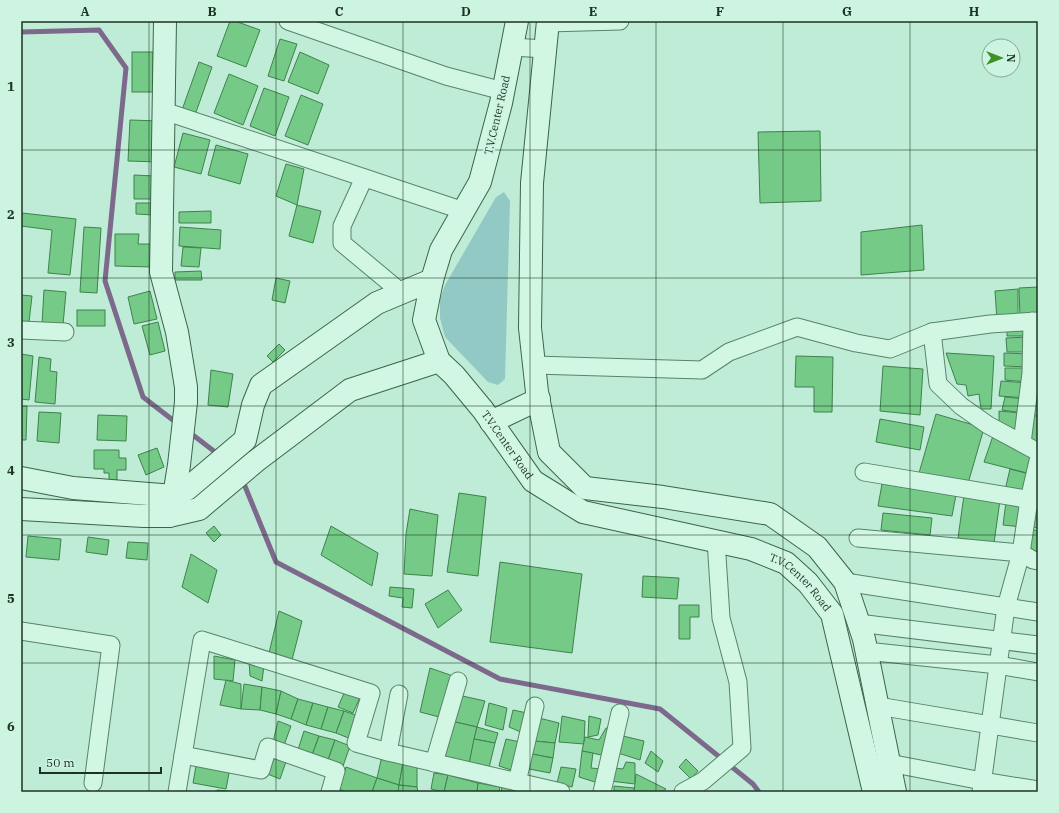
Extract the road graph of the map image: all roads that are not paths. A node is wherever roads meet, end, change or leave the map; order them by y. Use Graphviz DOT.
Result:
graph roads {
  1 [pos="165,21"];
  2 [pos="288,21"];
  3 [pos="517,21"];
  4 [pos="620,21"];
  5 [pos="547,22"];
  6 [pos="512,47"];
  7 [pos="545,49"];
  8 [pos="503,91"];
  9 [pos="164,111"];
  10 [pos="364,178"];
  11 [pos="464,211"];
  12 [pos="432,280"];
  13 [pos="402,293"];
  14 [pos="1035,321"];
  15 [pos="21,330"];
  16 [pos="65,332"];
  17 [pos="932,332"];
  18 [pos="439,361"];
  19 [pos="534,365"];
  20 [pos="539,399"];
  21 [pos="491,422"];
  22 [pos="1022,443"];
  23 [pos="1038,452"];
  24 [pos="1038,461"];
  25 [pos="864,472"];
  26 [pos="21,478"];
  27 [pos="177,500"];
  28 [pos="1034,500"];
  29 [pos="21,509"];
  30 [pos="858,538"];
  31 [pos="716,540"];
  32 [pos="1021,553"];
  33 [pos="1038,561"];
  34 [pos="845,582"];
  35 [pos="1006,607"];
  36 [pos="1038,612"];
  37 [pos="21,631"];
  38 [pos="863,638"];
  39 [pos="1001,640"];
  40 [pos="839,644"];
  41 [pos="1038,645"];
  42 [pos="998,665"];
  43 [pos="1038,672"];
  44 [pos="458,681"];
  45 [pos="399,694"];
  46 [pos="535,706"];
  47 [pos="878,706"];
  48 [pos="620,713"];
  49 [pos="990,725"];
  50 [pos="1038,733"];
  51 [pos="388,752"];
  52 [pos="183,755"];
  53 [pos="434,763"];
  54 [pos="889,764"];
  55 [pos="516,782"];
  56 [pos="93,783"];
  57 [pos="982,787"];
  58 [pos="1038,790"];
  59 [pos="177,792"];
  60 [pos="331,792"];
  61 [pos="561,792"];
  62 [pos="602,792"];
  63 [pos="683,792"];
  64 [pos="874,792"];
  65 [pos="895,792"];
  1 -- 9 [label="street"];
  2 -- 8 [label="street"];
  3 -- 6 [label="street, T.V.Center Road"];
  4 -- 5 [label="street"];
  5 -- 7 [label="street"];
  6 -- 7 [label="street"];
  6 -- 8 [label="street, T.V.Center Road"];
  7 -- 19 [label="street"];
  8 -- 11 [label="street, T.V.Center Road"];
  9 -- 10 [label="street"];
  9 -- 27 [label="street"];
  10 -- 11 [label="street"];
  10 -- 13 [label="street"];
  11 -- 12 [label="street, T.V.Center Road"];
  12 -- 13 [label="street"];
  12 -- 18 [label="street, T.V.Center Road"];
  13 -- 27 [label="street"];
  14 -- 17 [label="street"];
  14 -- 22 [label="street"];
  15 -- 16 [label="street"];
  17 -- 19 [label="street"];
  17 -- 22 [label="street"];
  18 -- 21 [label="street, T.V.Center Road"];
  18 -- 27 [label="street"];
  19 -- 20 [label="street"];
  20 -- 21 [label="street"];
  20 -- 34 [label="street"];
  21 -- 31 [label="street, T.V.Center Road"];
  22 -- 23 [label="street"];
  24 -- 28 [label="street"];
  25 -- 28 [label="street"];
  26 -- 27 [label="street"];
  27 -- 29 [label="street"];
  28 -- 32 [label="street"];
  30 -- 32 [label="street"];
  31 -- 40 [label="street, T.V.Center Road"];
  31 -- 63 [label="street"];
  32 -- 33 [label="street"];
  32 -- 35 [label="street"];
  34 -- 35 [label="street"];
  34 -- 38 [label="street"];
  35 -- 36 [label="street"];
  35 -- 39 [label="street"];
  37 -- 56 [label="street"];
  38 -- 39 [label="street"];
  38 -- 40 [label="street"];
  38 -- 42 [label="street"];
  38 -- 47 [label="street"];
  39 -- 41 [label="street"];
  39 -- 42 [label="street"];
  40 -- 64 [label="street, T.V.Center Road"];
  42 -- 43 [label="street"];
  42 -- 49 [label="street"];
  44 -- 53 [label="street"];
  45 -- 51 [label="street"];
  46 -- 55 [label="street"];
  47 -- 49 [label="street"];
  47 -- 54 [label="street"];
  48 -- 62 [label="street"];
  49 -- 50 [label="street"];
  49 -- 57 [label="street"];
  51 -- 52 [label="street"];
  51 -- 53 [label="street"];
  52 -- 59 [label="street"];
  52 -- 60 [label="street"];
  53 -- 55 [label="street"];
  54 -- 57 [label="street"];
  54 -- 65 [label="street"];
  55 -- 61 [label="street"];
  57 -- 58 [label="street"];
}
